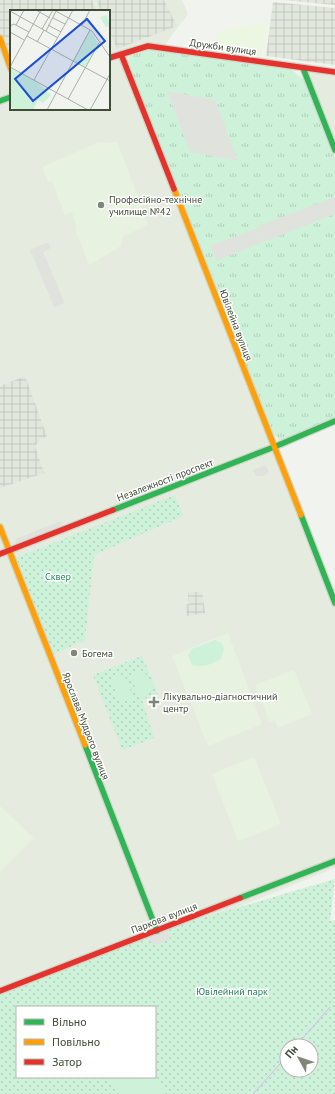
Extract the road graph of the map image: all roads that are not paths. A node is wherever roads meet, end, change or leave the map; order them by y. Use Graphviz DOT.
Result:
graph roads {
  1 [pos="0,38"];
  2 [pos="121,54"];
  3 [pos="110,58"];
  4 [pos="10,66"];
  5 [pos="302,68"];
  6 [pos="335,72"];
  7 [pos="10,97"];
  8 [pos="0,101"];
  9 [pos="335,150"];
  10 [pos="335,421"];
  11 [pos="274,447"];
  12 [pos="0,527"];
  13 [pos="9,550"];
  14 [pos="0,554"];
  15 [pos="335,603"];
  16 [pos="335,861"];
  17 [pos="156,931"];
  18 [pos="0,991"];
  1 -- 4 [label="street"];
  2 -- 3 [label="street, Дружби вулиця"];
  2 -- 5 [label="street, Дружби вулиця"];
  2 -- 11 [label="street, Ювілейна вулиця"];
  5 -- 6 [label="street, Дружби вулиця"];
  5 -- 9 [label="street"];
  7 -- 8 [label="street"];
  10 -- 11 [label="street, Незалежності проспект"];
  11 -- 13 [label="street, Незалежності проспект"];
  11 -- 15 [label="street, Ювілейна вулиця"];
  12 -- 13 [label="street, Ярослава Мудрого вулиця"];
  13 -- 14 [label="street, Незалежності проспект"];
  13 -- 17 [label="street, Ярослава Мудрого вулиця"];
  16 -- 17 [label="street, Паркова вулиця"];
  17 -- 18 [label="street, Паркова вулиця"];
}
